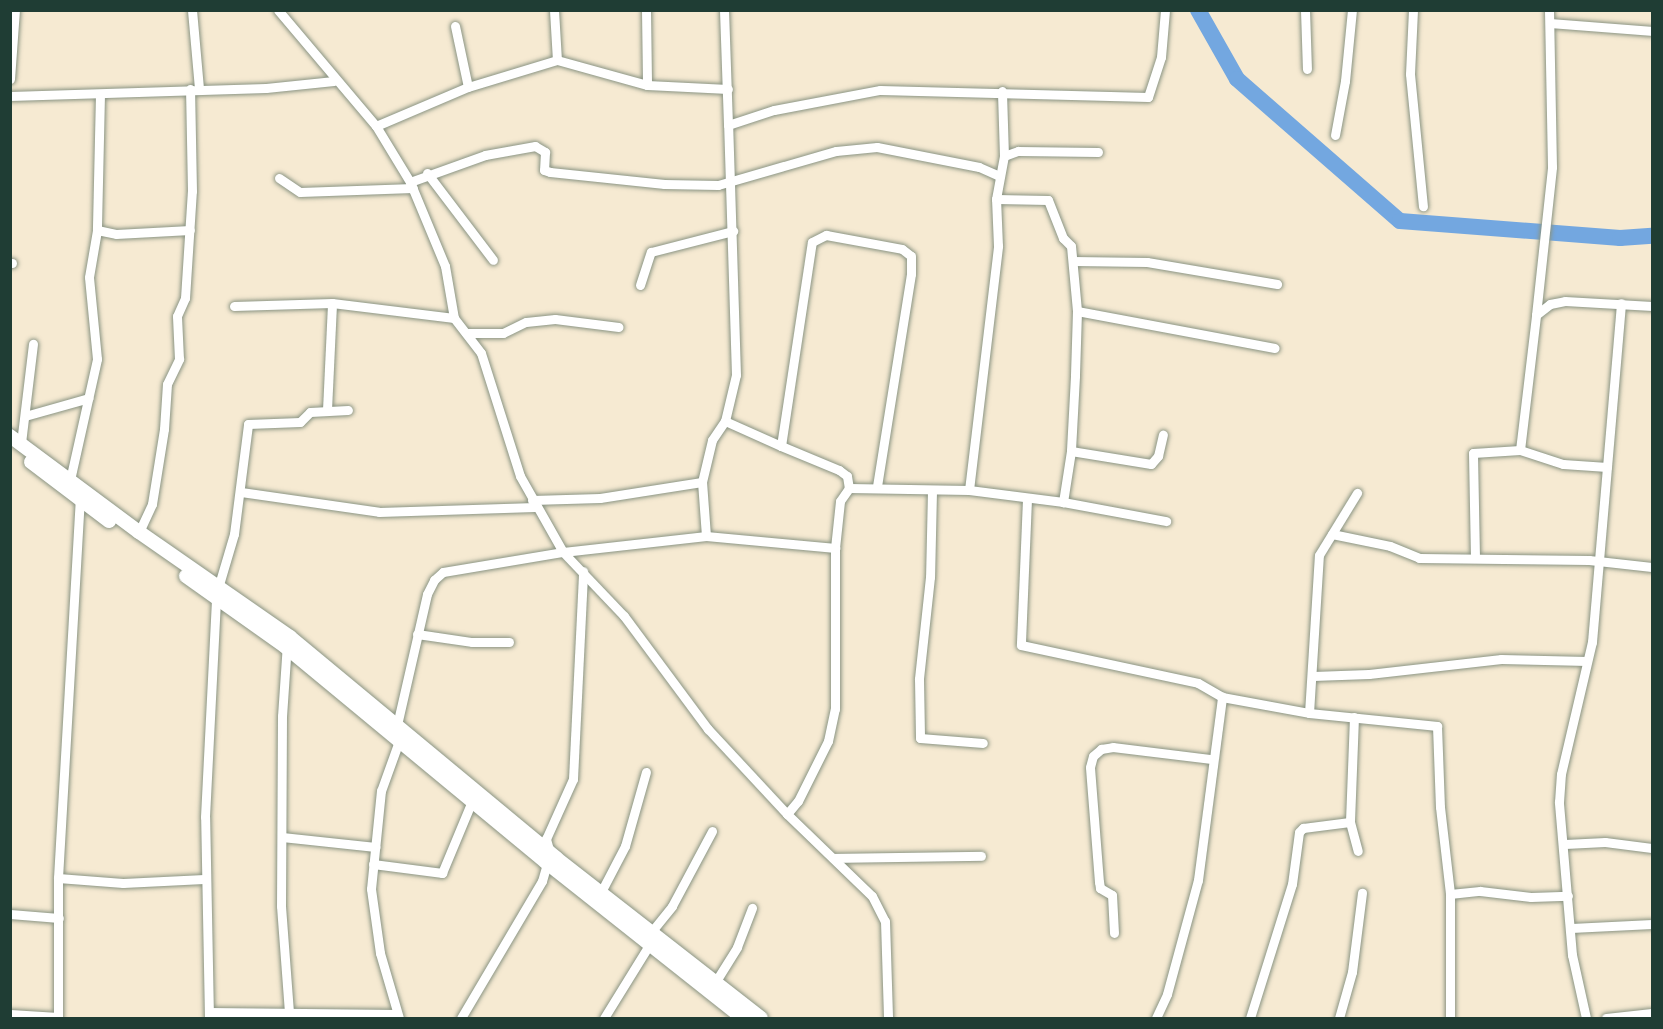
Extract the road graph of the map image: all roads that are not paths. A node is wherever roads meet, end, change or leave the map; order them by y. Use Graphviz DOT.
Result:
graph roads {
  1 [pos="15,10"];
  2 [pos="192,10"];
  3 [pos="278,10"];
  4 [pos="554,10"];
  5 [pos="646,10"];
  6 [pos="724,10"];
  7 [pos="1165,10"];
  8 [pos="1305,10"];
  9 [pos="1352,10"];
  10 [pos="1413,10"];
  11 [pos="1549,10"];
  12 [pos="1551,23"];
  13 [pos="455,26"];
  14 [pos="1653,31"];
  15 [pos="557,60"];
  16 [pos="1307,69"];
  17 [pos="10,79"];
  18 [pos="334,81"];
  19 [pos="647,85"];
  20 [pos="468,87"];
  21 [pos="195,89"];
  22 [pos="728,89"];
  23 [pos="1002,91"];
  24 [pos="100,94"];
  25 [pos="10,96"];
  26 [pos="728,125"];
  27 [pos="376,126"];
  28 [pos="1335,135"];
  29 [pos="1098,152"];
  30 [pos="1004,156"];
  31 [pos="427,173"];
  32 [pos="999,176"];
  33 [pos="279,178"];
  34 [pos="731,183"];
  35 [pos="411,185"];
  36 [pos="996,199"];
  37 [pos="1423,206"];
  38 [pos="97,230"];
  39 [pos="190,231"];
  40 [pos="733,231"];
  41 [pos="493,260"];
  42 [pos="1073,261"];
  43 [pos="1277,284"];
  44 [pos="640,285"];
  45 [pos="332,303"];
  46 [pos="1622,303"];
  47 [pos="234,306"];
  48 [pos="1653,306"];
  49 [pos="1077,311"];
  50 [pos="1536,315"];
  51 [pos="453,318"];
  52 [pos="619,327"];
  53 [pos="466,333"];
  54 [pos="33,344"];
  55 [pos="1275,348"];
  56 [pos="89,398"];
  57 [pos="327,410"];
  58 [pos="348,410"];
  59 [pos="26,416"];
  60 [pos="725,420"];
  61 [pos="1163,435"];
  62 [pos="14,442"];
  63 [pos="781,446"];
  64 [pos="1520,450"];
  65 [pos="1071,451"];
  66 [pos="1608,467"];
  67 [pos="702,482"];
  68 [pos="877,487"];
  69 [pos="849,488"];
  70 [pos="77,489"];
  71 [pos="969,490"];
  72 [pos="241,492"];
  73 [pos="932,492"];
  74 [pos="1357,493"];
  75 [pos="1027,499"];
  76 [pos="1063,501"];
  77 [pos="534,504"];
  78 [pos="1166,521"];
  79 [pos="139,532"];
  80 [pos="1332,534"];
  81 [pos="706,536"];
  82 [pos="835,548"];
  83 [pos="563,552"];
  84 [pos="1475,558"];
  85 [pos="1602,561"];
  86 [pos="1653,567"];
  87 [pos="582,571"];
  88 [pos="217,592"];
  89 [pos="417,634"];
  90 [pos="288,642"];
  91 [pos="509,642"];
  92 [pos="1587,661"];
  93 [pos="1313,676"];
  94 [pos="1222,697"];
  95 [pos="1309,713"];
  96 [pos="1354,717"];
  97 [pos="397,725"];
  98 [pos="399,741"];
  99 [pos="983,743"];
  100 [pos="1211,759"];
  101 [pos="646,772"];
  102 [pos="472,801"];
  103 [pos="787,814"];
  104 [pos="1350,822"];
  105 [pos="712,831"];
  106 [pos="282,837"];
  107 [pos="1564,844"];
  108 [pos="375,847"];
  109 [pos="1653,848"];
  110 [pos="1358,852"];
  111 [pos="981,856"];
  112 [pos="548,857"];
  113 [pos="833,858"];
  114 [pos="373,864"];
  115 [pos="58,878"];
  116 [pos="204,879"];
  117 [pos="601,892"];
  118 [pos="1362,893"];
  119 [pos="1450,894"];
  120 [pos="1568,896"];
  121 [pos="752,908"];
  122 [pos="10,914"];
  123 [pos="59,918"];
  124 [pos="1653,924"];
  125 [pos="1571,928"];
  126 [pos="1114,933"];
  127 [pos="650,938"];
  128 [pos="716,981"];
  129 [pos="289,1012"];
  130 [pos="1653,1013"];
  131 [pos="10,1014"];
  132 [pos="209,1015"];
  133 [pos="398,1016"];
  134 [pos="58,1018"];
  135 [pos="461,1018"];
  136 [pos="604,1018"];
  137 [pos="743,1018"];
  138 [pos="761,1018"];
  139 [pos="888,1018"];
  140 [pos="1156,1018"];
  141 [pos="1250,1018"];
  142 [pos="1339,1018"];
  143 [pos="1450,1018"];
  144 [pos="1586,1018"];
  145 [pos="1606,1018"];
  1 -- 17 [label="street"];
  2 -- 21 [label="street"];
  3 -- 18 [label="street"];
  4 -- 15 [label="street"];
  5 -- 19 [label="street"];
  6 -- 22 [label="street"];
  7 -- 23 [label="street"];
  8 -- 16 [label="street"];
  9 -- 28 [label="street"];
  10 -- 37 [label="street"];
  11 -- 12 [label="street"];
  12 -- 14 [label="street"];
  12 -- 50 [label="street"];
  13 -- 20 [label="street"];
  15 -- 19 [label="street"];
  15 -- 20 [label="street"];
  18 -- 21 [label="street"];
  18 -- 27 [label="street"];
  19 -- 22 [label="street"];
  20 -- 27 [label="street"];
  21 -- 24 [label="street"];
  21 -- 39 [label="street"];
  22 -- 26 [label="street"];
  23 -- 26 [label="street"];
  23 -- 30 [label="street"];
  24 -- 25 [label="street"];
  24 -- 38 [label="street"];
  26 -- 34 [label="street"];
  27 -- 35 [label="street"];
  29 -- 30 [label="street"];
  30 -- 32 [label="street"];
  31 -- 34 [label="street"];
  31 -- 35 [label="street"];
  31 -- 41 [label="street"];
  32 -- 34 [label="street"];
  32 -- 36 [label="street"];
  33 -- 35 [label="street"];
  34 -- 40 [label="street"];
  35 -- 51 [label="street"];
  36 -- 42 [label="street"];
  36 -- 71 [label="street"];
  38 -- 39 [label="street"];
  38 -- 56 [label="street"];
  39 -- 79 [label="street"];
  40 -- 44 [label="street"];
  40 -- 60 [label="street"];
  42 -- 43 [label="street"];
  42 -- 49 [label="street"];
  45 -- 47 [label="street"];
  45 -- 51 [label="street"];
  45 -- 57 [label="street"];
  46 -- 48 [label="street"];
  46 -- 50 [label="street"];
  46 -- 66 [label="street"];
  49 -- 55 [label="street"];
  49 -- 65 [label="street"];
  50 -- 64 [label="street"];
  51 -- 53 [label="street"];
  52 -- 53 [label="street"];
  53 -- 77 [label="street"];
  54 -- 59 [label="street"];
  56 -- 59 [label="street"];
  56 -- 70 [label="street"];
  57 -- 58 [label="street"];
  57 -- 72 [label="street"];
  59 -- 62 [label="street"];
  60 -- 63 [label="street"];
  60 -- 67 [label="street"];
  61 -- 65 [label="street"];
  62 -- 70 [label="main road"];
  62 -- 70 [label="main road"];
  63 -- 68 [label="street"];
  63 -- 69 [label="street"];
  64 -- 66 [label="street"];
  64 -- 84 [label="street"];
  65 -- 76 [label="street"];
  66 -- 85 [label="street"];
  67 -- 77 [label="street"];
  67 -- 81 [label="street"];
  68 -- 69 [label="street"];
  68 -- 73 [label="street"];
  69 -- 82 [label="street"];
  70 -- 79 [label="main road"];
  70 -- 88 [label="main road"];
  70 -- 115 [label="street"];
  71 -- 73 [label="street"];
  71 -- 75 [label="street"];
  72 -- 77 [label="street"];
  72 -- 88 [label="street"];
  73 -- 99 [label="street"];
  74 -- 80 [label="street"];
  75 -- 76 [label="street"];
  75 -- 94 [label="street"];
  76 -- 78 [label="street"];
  77 -- 83 [label="street"];
  79 -- 88 [label="main road"];
  80 -- 84 [label="street"];
  80 -- 93 [label="street"];
  81 -- 82 [label="street"];
  81 -- 83 [label="street"];
  82 -- 103 [label="street"];
  83 -- 87 [label="street"];
  83 -- 89 [label="street"];
  84 -- 85 [label="street"];
  85 -- 86 [label="street"];
  85 -- 92 [label="street"];
  87 -- 103 [label="street"];
  87 -- 112 [label="street"];
  88 -- 90 [label="main road"];
  88 -- 116 [label="street"];
  89 -- 91 [label="street"];
  89 -- 97 [label="street"];
  90 -- 97 [label="main road"];
  90 -- 98 [label="main road"];
  90 -- 106 [label="street"];
  92 -- 93 [label="street"];
  92 -- 107 [label="street"];
  93 -- 95 [label="street"];
  94 -- 95 [label="street"];
  94 -- 100 [label="street"];
  95 -- 96 [label="street"];
  96 -- 104 [label="street"];
  96 -- 119 [label="street"];
  97 -- 112 [label="main road"];
  98 -- 102 [label="main road"];
  98 -- 108 [label="street"];
  100 -- 126 [label="street"];
  100 -- 140 [label="street"];
  101 -- 117 [label="street"];
  102 -- 112 [label="main road"];
  102 -- 114 [label="street"];
  103 -- 113 [label="street"];
  104 -- 110 [label="street"];
  104 -- 141 [label="street"];
  105 -- 127 [label="street"];
  106 -- 108 [label="street"];
  106 -- 129 [label="street"];
  107 -- 109 [label="street"];
  107 -- 120 [label="street"];
  108 -- 114 [label="street"];
  111 -- 113 [label="street"];
  112 -- 117 [label="main road"];
  112 -- 127 [label="main road"];
  112 -- 135 [label="street"];
  113 -- 139 [label="street"];
  114 -- 133 [label="street"];
  115 -- 116 [label="street"];
  115 -- 123 [label="street"];
  116 -- 132 [label="street"];
  117 -- 127 [label="main road"];
  118 -- 142 [label="street"];
  119 -- 120 [label="street"];
  119 -- 143 [label="street"];
  120 -- 125 [label="street"];
  121 -- 128 [label="street"];
  122 -- 123 [label="street"];
  123 -- 134 [label="street"];
  124 -- 125 [label="street"];
  125 -- 144 [label="street"];
  127 -- 128 [label="main road"];
  127 -- 136 [label="street"];
  127 -- 137 [label="main road"];
  128 -- 138 [label="main road"];
  129 -- 132 [label="street"];
  129 -- 133 [label="street"];
  130 -- 145 [label="street"];
  131 -- 134 [label="street"];
}
